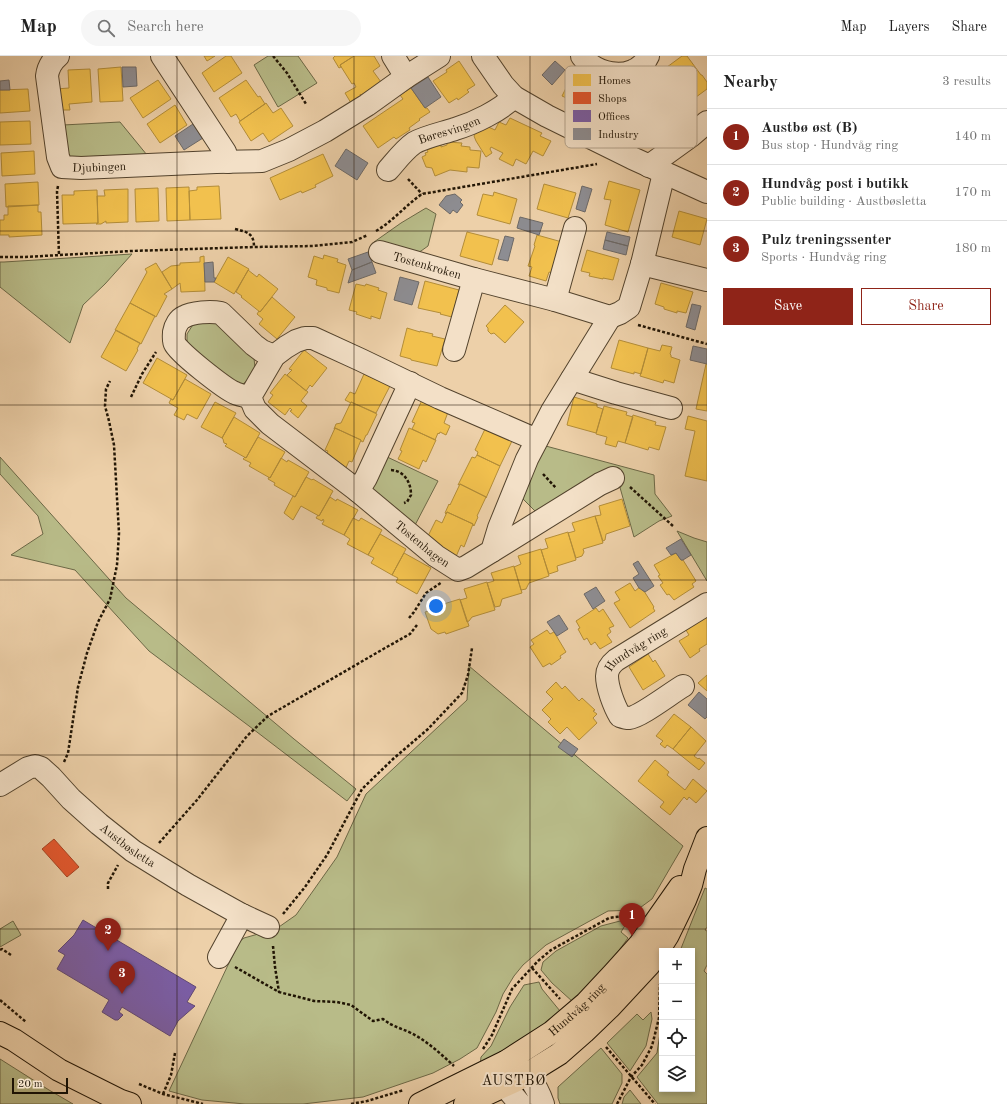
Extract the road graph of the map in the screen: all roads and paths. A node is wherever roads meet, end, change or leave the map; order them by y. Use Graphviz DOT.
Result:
graph roads {
  1 [pos="58,56"];
  2 [pos="162,56"];
  3 [pos="273,56"];
  4 [pos="393,56"];
  5 [pos="439,56"];
  6 [pos="483,56"];
  7 [pos="582,56"];
  8 [pos="648,56"];
  9 [pos="592,66"];
  10 [pos="640,66"];
  11 [pos="406,76"];
  12 [pos="514,97"];
  13 [pos="306,104"];
  14 [pos="707,122"];
  15 [pos="565,125"];
  16 [pos="697,131"];
  17 [pos="606,148"];
  18 [pos="612,148"];
  19 [pos="679,148"];
  20 [pos="228,162"];
  21 [pos="62,167"];
  22 [pos="388,170"];
  23 [pos="657,170"];
  24 [pos="706,190"];
  25 [pos="575,228"];
  26 [pos="235,229"];
  27 [pos="254,247"];
  28 [pos="380,252"];
  29 [pos="59,256"];
  30 [pos="0,257"];
  31 [pos="642,264"];
  32 [pos="474,279"];
  33 [pos="707,280"];
  34 [pos="555,300"];
  35 [pos="610,317"];
  36 [pos="174,335"];
  37 [pos="707,344"];
  38 [pos="454,350"];
  39 [pos="274,356"];
  40 [pos="572,379"];
  41 [pos="110,381"];
  42 [pos="410,384"];
  43 [pos="131,397"];
  44 [pos="250,397"];
  45 [pos="671,408"];
  46 [pos="532,449"];
  47 [pos="371,467"];
  48 [pos="613,478"];
  49 [pos="358,491"];
  50 [pos="570,503"];
  51 [pos="384,514"];
  52 [pos="672,526"];
  53 [pos="492,551"];
  54 [pos="458,570"];
  55 [pos="707,604"];
  56 [pos="409,618"];
  57 [pos="417,625"];
  58 [pos="472,648"];
  59 [pos="683,686"];
  60 [pos="51,777"];
  61 [pos="0,785"];
  62 [pos="707,838"];
  63 [pos="136,853"];
  64 [pos="700,864"];
  65 [pos="108,889"];
  66 [pos="242,915"];
  67 [pos="632,917"];
  68 [pos="268,927"];
  69 [pos="0,950"];
  70 [pos="11,955"];
  71 [pos="219,957"];
  72 [pos="532,968"];
  73 [pos="660,984"];
  74 [pos="279,992"];
  75 [pos="0,1000"];
  76 [pos="562,1001"];
  77 [pos="30,1025"];
  78 [pos="5,1033"];
  79 [pos="606,1048"];
  80 [pos="175,1053"];
  81 [pos="478,1054"];
  82 [pos="507,1062"];
  83 [pos="449,1071"];
  84 [pos="527,1074"];
  85 [pos="632,1077"];
  86 [pos="135,1083"];
  87 [pos="505,1086"];
  88 [pos="163,1094"];
  89 [pos="414,1096"];
  90 [pos="130,1104"];
  91 [pos="203,1104"];
  92 [pos="351,1104"];
  93 [pos="465,1104"];
  94 [pos="520,1104"];
  95 [pos="544,1104"];
  96 [pos="617,1104"];
  97 [pos="655,1104"];
  1 -- 21 [label="street, Djubingen"];
  2 -- 20 [label="street"];
  3 -- 13 [label="path"];
  4 -- 11 [label="street"];
  5 -- 11 [label="street, Djubingen"];
  6 -- 12 [label="street"];
  7 -- 9 [label="street"];
  8 -- 10 [label="street"];
  11 -- 20 [label="street, Djubingen"];
  12 -- 15 [label="street"];
  12 -- 22 [label="street, Børesvingen"];
  14 -- 16 [label="street"];
  17 -- 27 [label="path"];
  18 -- 23 [label="street"];
  19 -- 23 [label="street"];
  20 -- 21 [label="street, Djubingen"];
  21 -- 29 [label="path"];
  23 -- 24 [label="street"];
  23 -- 31 [label="street"];
  25 -- 34 [label="street"];
  26 -- 27 [label="path"];
  27 -- 29 [label="path"];
  28 -- 32 [label="street, Tostenkroken"];
  29 -- 30 [label="path"];
  31 -- 33 [label="street"];
  31 -- 35 [label="street"];
  32 -- 34 [label="street, Tostenkroken"];
  32 -- 38 [label="street, Tostenkroken"];
  34 -- 35 [label="street, Tostenkroken"];
  35 -- 37 [label="path"];
  35 -- 40 [label="street"];
  36 -- 39 [label="street"];
  36 -- 43 [label="path"];
  36 -- 44 [label="street"];
  39 -- 42 [label="street"];
  39 -- 44 [label="street"];
  40 -- 45 [label="street"];
  40 -- 46 [label="street"];
  41 -- 60 [label="path"];
  42 -- 46 [label="street"];
  42 -- 47 [label="street"];
  44 -- 49 [label="street, Tostenhagen"];
  46 -- 50 [label="path"];
  46 -- 53 [label="street"];
  47 -- 49 [label="street"];
  47 -- 51 [label="path"];
  48 -- 50 [label="street, Tostenhagen"];
  48 -- 52 [label="path"];
  49 -- 51 [label="street, Tostenhagen"];
  50 -- 53 [label="street, Tostenhagen"];
  51 -- 54 [label="street, Tostenhagen"];
  53 -- 54 [label="street, Tostenhagen"];
  54 -- 56 [label="path"];
  55 -- 59 [label="street, Hundvåg ring"];
  57 -- 63 [label="path"];
  58 -- 68 [label="path"];
  60 -- 61 [label="street, Austbøsletta"];
  60 -- 63 [label="street, Austbøsletta"];
  62 -- 64 [label="main road, Hundvåg ring"];
  63 -- 65 [label="path"];
  63 -- 66 [label="street, Austbøsletta"];
  64 -- 82 [label="main road, Hundvåg ring"];
  64 -- 84 [label="main road, Hundvåg ring"];
  66 -- 68 [label="street, Austbøsletta"];
  66 -- 71 [label="street"];
  67 -- 72 [label="path"];
  68 -- 74 [label="path"];
  69 -- 70 [label="path"];
  71 -- 74 [label="path"];
  72 -- 76 [label="path"];
  72 -- 81 [label="path"];
  73 -- 85 [label="path"];
  74 -- 83 [label="path"];
  75 -- 77 [label="path"];
  78 -- 90 [label="main road"];
  79 -- 85 [label="path"];
  80 -- 88 [label="path"];
  82 -- 84 [label="street"];
  82 -- 87 [label="street"];
  82 -- 89 [label="main road, Hundvåg ring"];
  84 -- 87 [label="main road, Hundvåg ring"];
  84 -- 95 [label="street"];
  85 -- 96 [label="path"];
  85 -- 97 [label="path"];
  86 -- 88 [label="path"];
  87 -- 93 [label="main road, Hundvåg ring"];
  87 -- 94 [label="street"];
  88 -- 91 [label="path"];
  89 -- 92 [label="path"];
}
